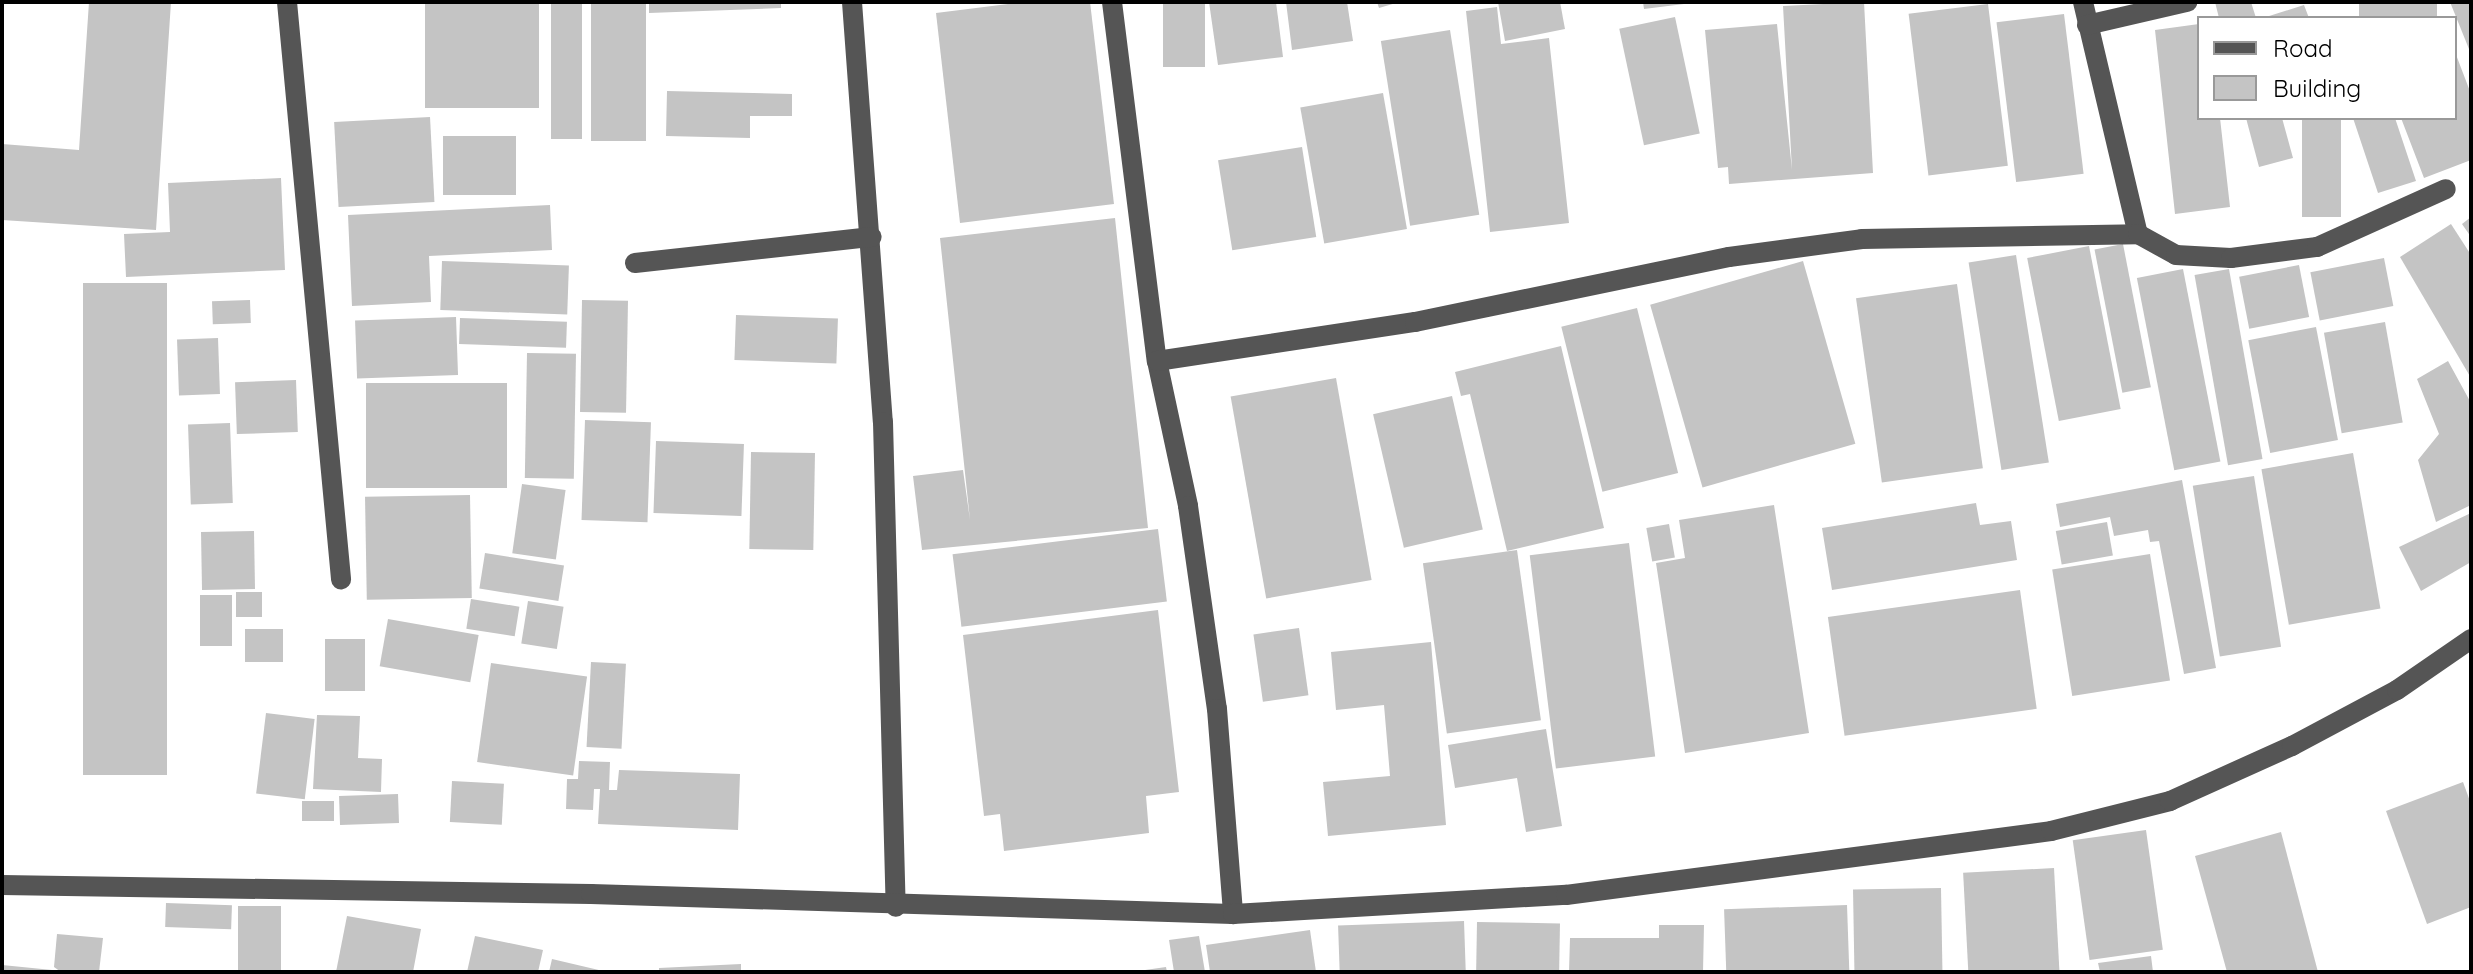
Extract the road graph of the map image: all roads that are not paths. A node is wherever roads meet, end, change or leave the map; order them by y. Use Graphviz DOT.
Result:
graph roads {
  1 [pos="287,2"];
  2 [pos="852,2"];
  3 [pos="1112,2"];
  4 [pos="2083,2"];
  5 [pos="2187,2"];
  6 [pos="2087,25"];
  7 [pos="2446,189"];
  8 [pos="2138,234"];
  9 [pos="872,237"];
  10 [pos="635,263"];
  11 [pos="1157,361"];
  12 [pos="341,579"];
  13 [pos="2471,639"];
  14 [pos="2,885"];
  15 [pos="896,907"];
  16 [pos="1233,914"];
  1 -- 12 [label="street"];
  2 -- 9 [label="street"];
  3 -- 11 [label="street"];
  4 -- 6 [label="street"];
  5 -- 6 [label="street"];
  6 -- 8 [label="street"];
  7 -- 8 [label="street"];
  8 -- 11 [label="street"];
  9 -- 10 [label="street"];
  9 -- 15 [label="street"];
  11 -- 16 [label="street"];
  13 -- 16 [label="street"];
  14 -- 15 [label="street"];
  15 -- 16 [label="street"];
}
